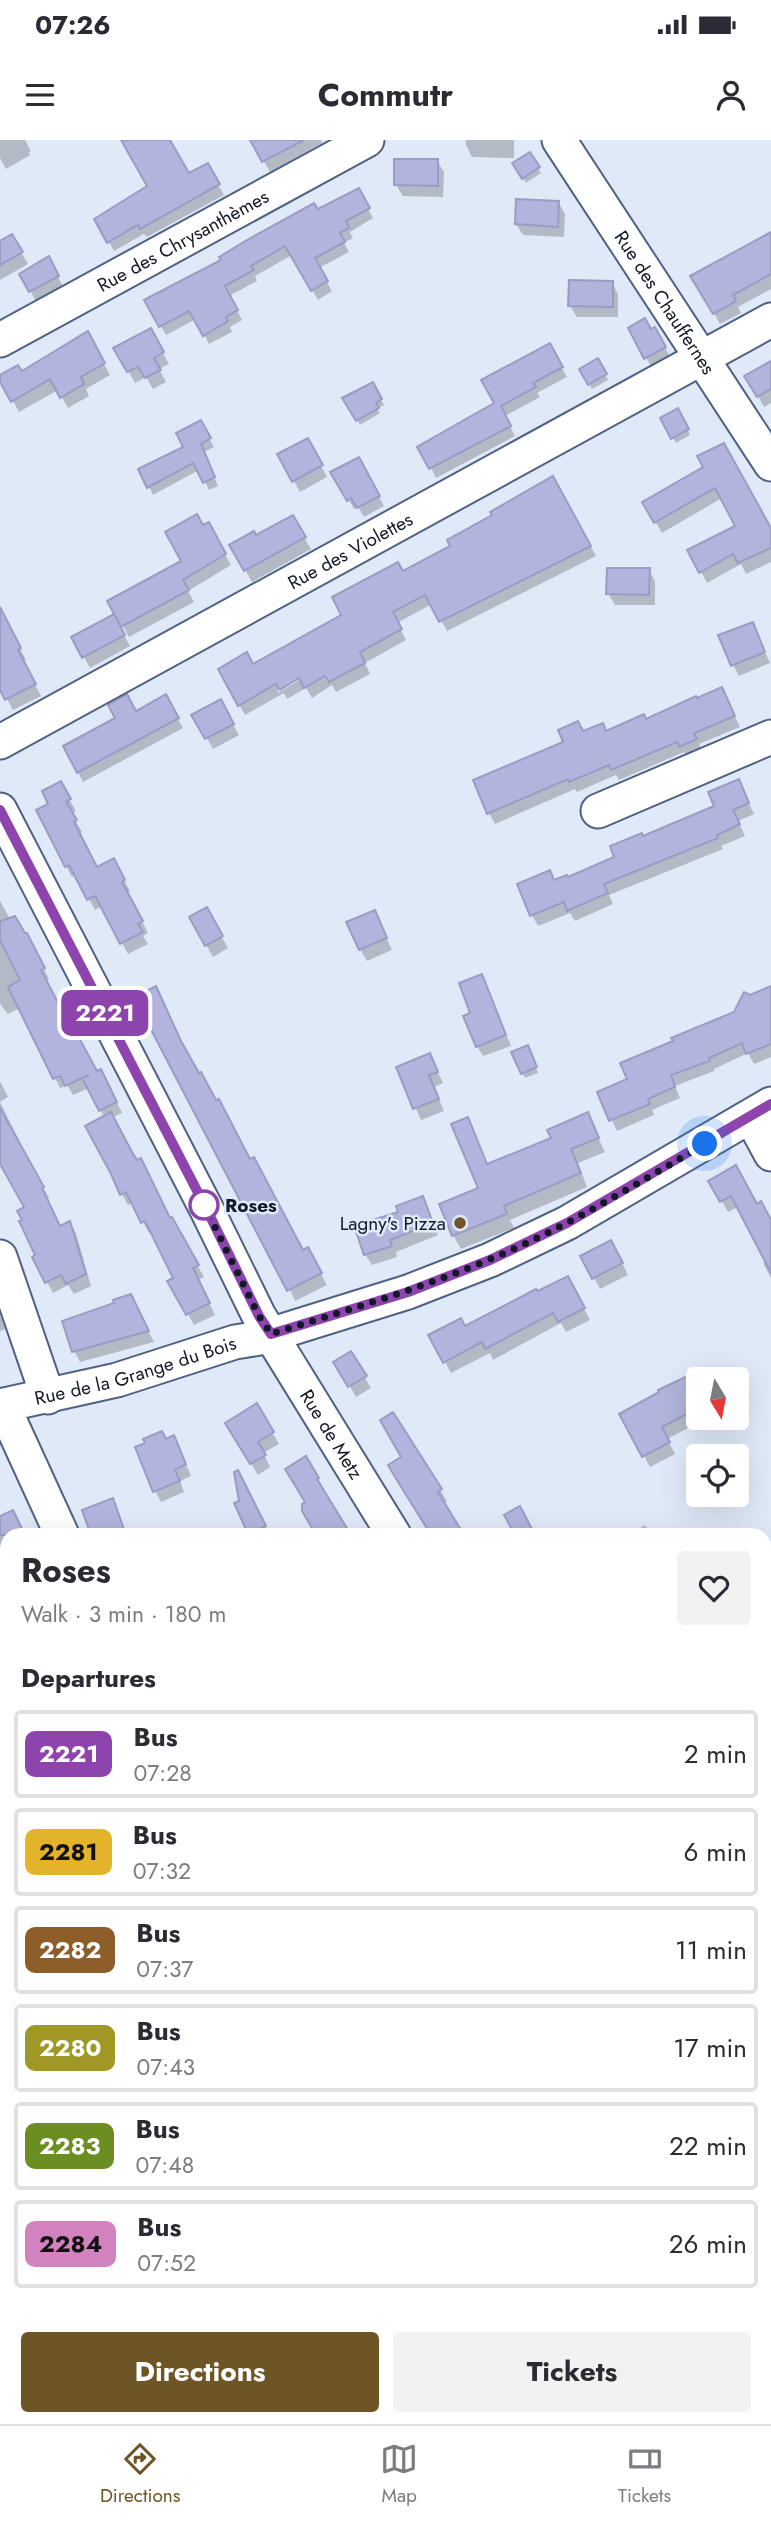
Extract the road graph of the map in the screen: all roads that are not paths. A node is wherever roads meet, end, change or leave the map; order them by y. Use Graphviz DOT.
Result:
graph roads {
  1 [pos="367,140"];
  2 [pos="559,140"];
  3 [pos="771,320"];
  4 [pos="0,340"];
  5 [pos="700,358"];
  6 [pos="771,464"];
  7 [pos="771,737"];
  8 [pos="0,742"];
  9 [pos="0,810"];
  10 [pos="598,811"];
  11 [pos="761,1111"];
  12 [pos="771,1154"];
  13 [pos="0,1257"];
  14 [pos="271,1334"];
  15 [pos="48,1397"];
  16 [pos="2,1406"];
  17 [pos="59,1528"];
  18 [pos="390,1528"];
  1 -- 4 [label="street, Rue des Chrysanthèmes"];
  2 -- 5 [label="street, Rue des Chauffernes"];
  3 -- 5 [label="street, Rue des Violettes"];
  5 -- 6 [label="street, Rue des Chauffernes"];
  5 -- 8 [label="street, Rue des Violettes"];
  7 -- 10 [label="street"];
  9 -- 14 [label="street, Rue de Metz"];
  11 -- 12 [label="street"];
  11 -- 14 [label="street, Rue de la Grange du Bois"];
  13 -- 15 [label="street"];
  14 -- 15 [label="street, Rue de la Grange du Bois"];
  14 -- 18 [label="street, Rue de Metz"];
  15 -- 16 [label="street, Rue de la Grange du Bois"];
  16 -- 17 [label="street"];
}
